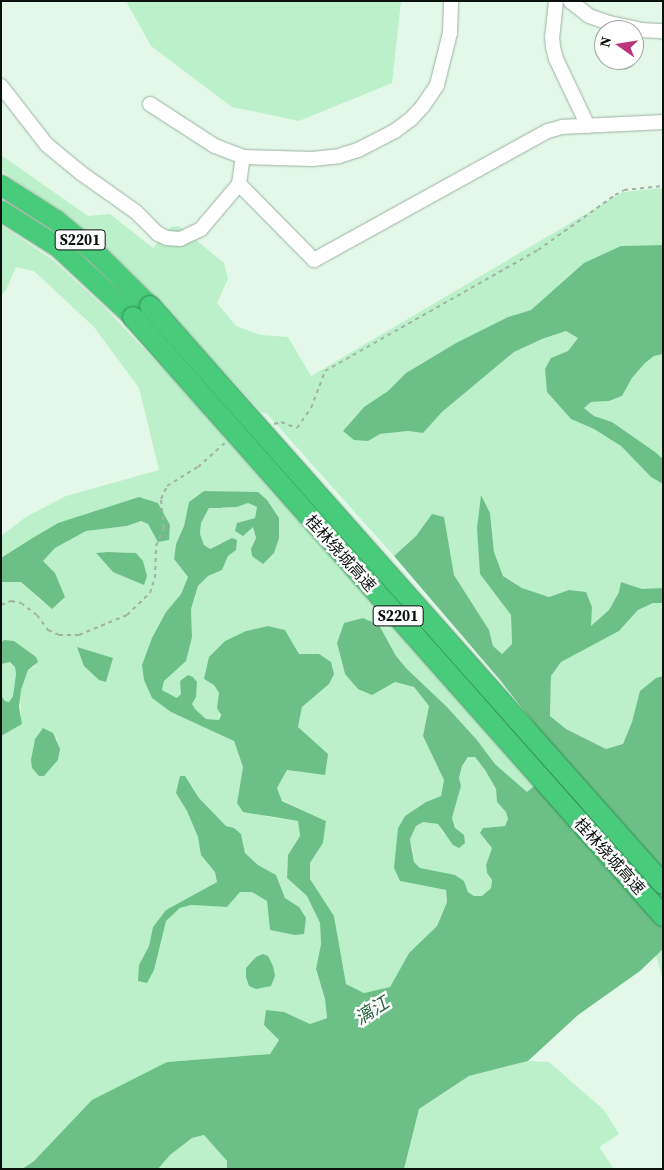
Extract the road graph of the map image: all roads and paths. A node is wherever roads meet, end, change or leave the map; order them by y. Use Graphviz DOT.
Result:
graph roads {
  1 [pos="451,1"];
  2 [pos="556,1"];
  3 [pos="570,1"];
  4 [pos="663,31"];
  5 [pos="1,86"];
  6 [pos="150,104"];
  7 [pos="663,122"];
  8 [pos="588,126"];
  9 [pos="243,157"];
  10 [pos="239,184"];
  11 [pos="1,185"];
  12 [pos="663,186"];
  13 [pos="1,211"];
  14 [pos="273,425"];
  15 [pos="231,441"];
  16 [pos="1,605"];
  17 [pos="663,884"];
  18 [pos="663,916"];
  1 -- 9 [label="street"];
  2 -- 8 [label="street"];
  3 -- 4 [label="street"];
  5 -- 10 [label="street"];
  6 -- 9 [label="street"];
  7 -- 8 [label="street"];
  8 -- 10 [label="street"];
  9 -- 10 [label="street"];
  11 -- 17 [label="highway, 桂林绕城高速 / S2201, bridge"];
  12 -- 14 [label="path"];
  13 -- 18 [label="highway, 桂林绕城高速 / S2201, bridge"];
  15 -- 16 [label="path"];
}
